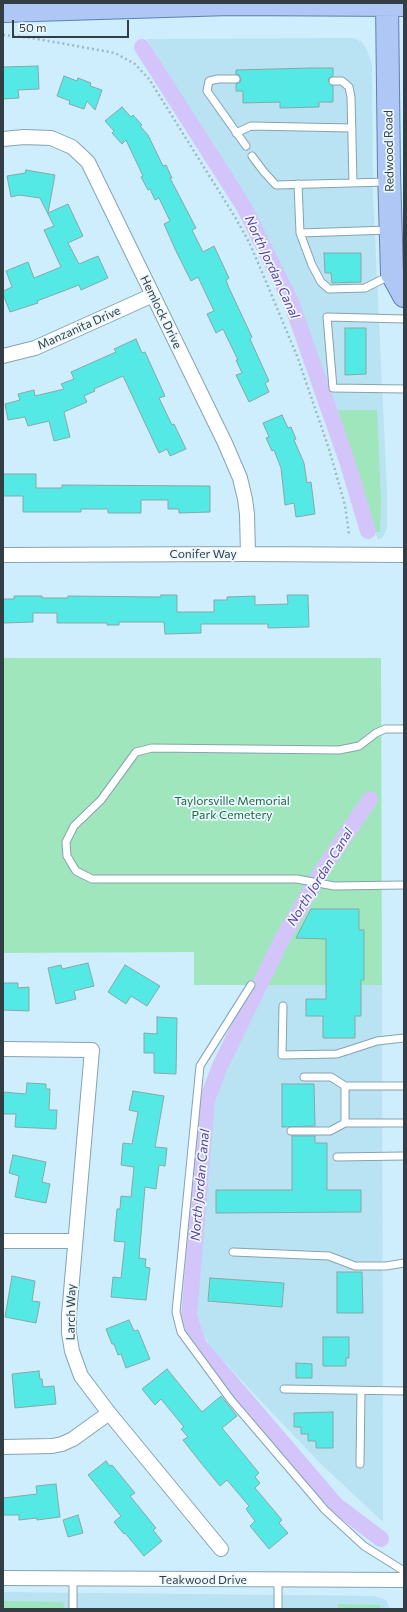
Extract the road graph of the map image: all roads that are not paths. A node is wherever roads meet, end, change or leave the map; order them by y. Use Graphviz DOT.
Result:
graph roads {
  1 [pos="393,4"];
  2 [pos="3,11"];
  3 [pos="236,79"];
  4 [pos="332,81"];
  5 [pos="352,128"];
  6 [pos="236,133"];
  7 [pos="3,139"];
  8 [pos="246,146"];
  9 [pos="252,156"];
  10 [pos="389,182"];
  11 [pos="353,183"];
  12 [pos="298,184"];
  13 [pos="390,230"];
  14 [pos="300,233"];
  15 [pos="392,274"];
  16 [pos="152,295"];
  17 [pos="404,296"];
  18 [pos="404,319"];
  19 [pos="3,356"];
  20 [pos="404,389"];
  21 [pos="248,554"];
  22 [pos="3,555"];
  23 [pos="404,555"];
  24 [pos="404,729"];
  25 [pos="404,885"];
  26 [pos="251,985"];
  27 [pos="283,1006"];
  28 [pos="404,1038"];
  29 [pos="3,1049"];
  30 [pos="304,1077"];
  31 [pos="345,1086"];
  32 [pos="404,1086"];
  33 [pos="345,1123"];
  34 [pos="404,1123"];
  35 [pos="291,1131"];
  36 [pos="404,1156"];
  37 [pos="337,1157"];
  38 [pos="3,1241"];
  39 [pos="75,1241"];
  40 [pos="233,1252"];
  41 [pos="404,1263"];
  42 [pos="284,1389"];
  43 [pos="361,1391"];
  44 [pos="404,1391"];
  45 [pos="109,1413"];
  46 [pos="3,1447"];
  47 [pos="360,1464"];
  48 [pos="221,1549"];
  49 [pos="404,1571"];
  50 [pos="3,1578"];
  51 [pos="73,1579"];
  52 [pos="404,1580"];
  53 [pos="278,1581"];
  54 [pos="73,1609"];
  55 [pos="278,1609"];
  1 -- 2 [label="main road"];
  1 -- 10 [label="main road, Redwood Road"];
  3 -- 6 [label="lane"];
  4 -- 5 [label="lane"];
  5 -- 6 [label="lane"];
  5 -- 11 [label="lane"];
  6 -- 8 [label="lane"];
  7 -- 16 [label="street, Hemlock Drive"];
  9 -- 12 [label="lane"];
  10 -- 11 [label="lane"];
  10 -- 13 [label="main road, Redwood Road"];
  11 -- 12 [label="lane"];
  12 -- 14 [label="lane"];
  13 -- 14 [label="lane"];
  13 -- 15 [label="main road, Redwood Road"];
  14 -- 15 [label="lane"];
  15 -- 17 [label="main road, Redwood Road"];
  16 -- 19 [label="street, Manzanita Drive"];
  16 -- 21 [label="street, Hemlock Drive"];
  18 -- 20 [label="lane"];
  21 -- 22 [label="street, Conifer Way"];
  21 -- 23 [label="street, Conifer Way"];
  24 -- 25 [label="lane"];
  26 -- 49 [label="lane"];
  27 -- 28 [label="lane"];
  29 -- 39 [label="street, Larch Way"];
  30 -- 31 [label="lane"];
  31 -- 32 [label="lane"];
  31 -- 33 [label="lane"];
  33 -- 34 [label="lane"];
  33 -- 35 [label="lane"];
  36 -- 37 [label="lane"];
  38 -- 39 [label="street"];
  39 -- 45 [label="street, Larch Way"];
  40 -- 41 [label="lane"];
  42 -- 43 [label="lane"];
  43 -- 44 [label="lane"];
  43 -- 47 [label="lane"];
  45 -- 46 [label="street"];
  45 -- 48 [label="street, Larch Way"];
  50 -- 51 [label="street, Teakwood Drive"];
  51 -- 53 [label="street, Teakwood Drive"];
  51 -- 54 [label="lane"];
  52 -- 53 [label="street, Teakwood Drive"];
  53 -- 55 [label="lane"];
}
